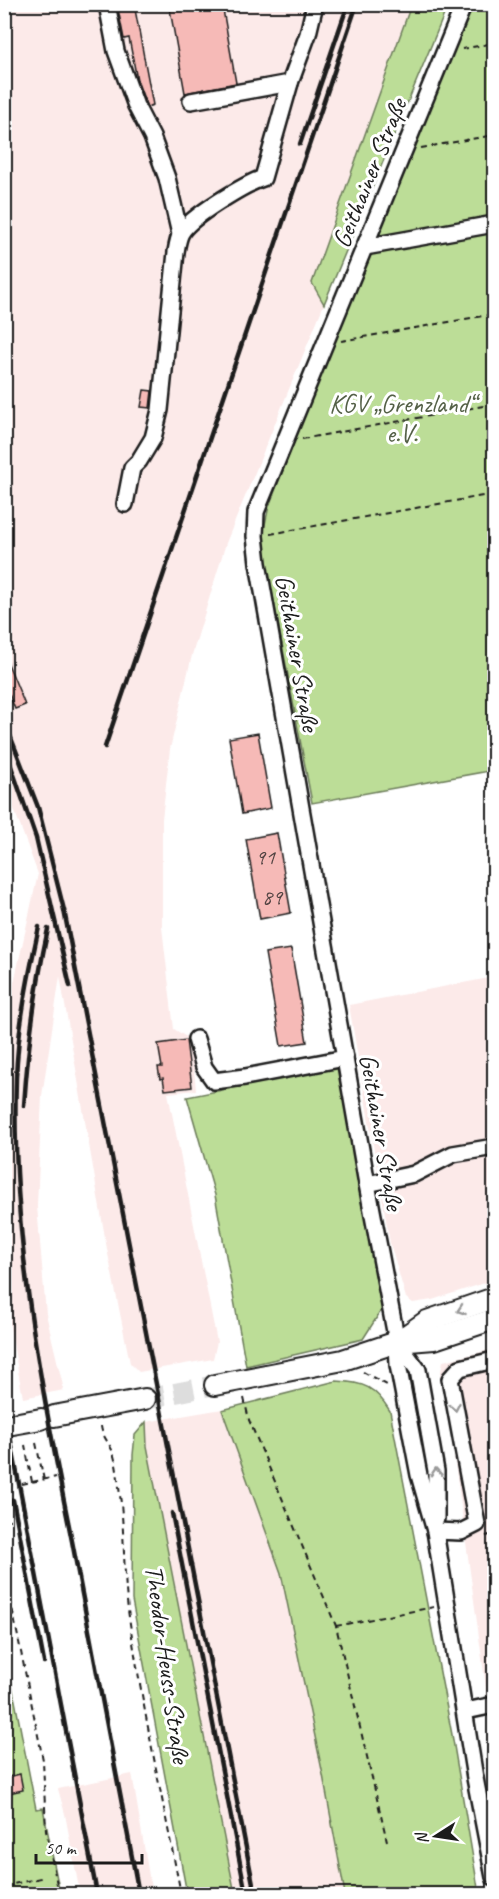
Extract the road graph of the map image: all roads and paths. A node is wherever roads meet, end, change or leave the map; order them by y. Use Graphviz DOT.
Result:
graph roads {
  1 [pos="107,4"];
  2 [pos="315,4"];
  3 [pos="464,4"];
  4 [pos="495,44"];
  5 [pos="444,52"];
  6 [pos="290,83"];
  7 [pos="191,101"];
  8 [pos="495,135"];
  9 [pos="404,152"];
  10 [pos="495,224"];
  11 [pos="180,234"];
  12 [pos="365,247"];
  13 [pos="495,314"];
  14 [pos="325,344"];
  15 [pos="495,404"];
  16 [pos="285,442"];
  17 [pos="495,494"];
  18 [pos="125,504"];
  19 [pos="255,536"];
  20 [pos="196,1039"];
  21 [pos="345,1058"];
  22 [pos="495,1147"];
  23 [pos="367,1184"];
  24 [pos="495,1298"];
  25 [pos="495,1319"];
  26 [pos="397,1342"];
  27 [pos="344,1360"];
  28 [pos="495,1360"];
  29 [pos="240,1380"];
  30 [pos="215,1385"];
  31 [pos="391,1390"];
  32 [pos="144,1399"];
  33 [pos="99,1408"];
  34 [pos="13,1424"];
  35 [pos="36,1443"];
  36 [pos="25,1445"];
  37 [pos="56,1477"];
  38 [pos="44,1480"];
  39 [pos="32,1482"];
  40 [pos="22,1484"];
  41 [pos="14,1519"];
  42 [pos="4,1521"];
  43 [pos="435,1531"];
  44 [pos="4,1580"];
  45 [pos="448,1604"];
  46 [pos="336,1626"];
  47 [pos="495,1705"];
  48 [pos="466,1711"];
  49 [pos="387,1841"];
  50 [pos="495,1877"];
  51 [pos="41,1878"];
  52 [pos="4,1886"];
  53 [pos="59,1894"];
  54 [pos="181,1894"];
  1 -- 11 [label="street"];
  2 -- 6 [label="street"];
  3 -- 5 [label="street, Geithainer Straße"];
  4 -- 5 [label="path"];
  5 -- 9 [label="street, Geithainer Straße"];
  6 -- 7 [label="street"];
  6 -- 11 [label="street"];
  8 -- 9 [label="path"];
  9 -- 12 [label="street, Geithainer Straße"];
  10 -- 12 [label="street"];
  11 -- 18 [label="street"];
  12 -- 14 [label="street, Geithainer Straße"];
  13 -- 14 [label="path"];
  14 -- 16 [label="street, Geithainer Straße"];
  15 -- 16 [label="path"];
  16 -- 19 [label="street, Geithainer Straße"];
  17 -- 19 [label="path"];
  19 -- 21 [label="street, Geithainer Straße"];
  20 -- 21 [label="street"];
  21 -- 23 [label="street, Geithainer Straße"];
  22 -- 23 [label="street"];
  23 -- 26 [label="street, Geithainer Straße"];
  24 -- 26 [label="main road, one-way"];
  25 -- 26 [label="main road"];
  26 -- 27 [label="main road"];
  26 -- 43 [label="street, Geithainer Straße"];
  27 -- 29 [label="main road"];
  27 -- 31 [label="path"];
  28 -- 43 [label="street, one-way"];
  29 -- 30 [label="main road"];
  29 -- 46 [label="path"];
  32 -- 33 [label="main road"];
  33 -- 34 [label="main road"];
  33 -- 54 [label="path, Theodor-Heuss-Straße"];
  35 -- 38 [label="path"];
  36 -- 39 [label="path"];
  37 -- 38 [label="path"];
  38 -- 39 [label="path"];
  39 -- 40 [label="path"];
  41 -- 42 [label="path"];
  43 -- 45 [label="street, Geithainer Straße"];
  44 -- 53 [label="path"];
  45 -- 46 [label="path"];
  45 -- 48 [label="street, Geithainer Straße"];
  46 -- 49 [label="path"];
  47 -- 48 [label="street"];
  48 -- 50 [label="street, Geithainer Straße"];
  51 -- 52 [label="path"];
}
